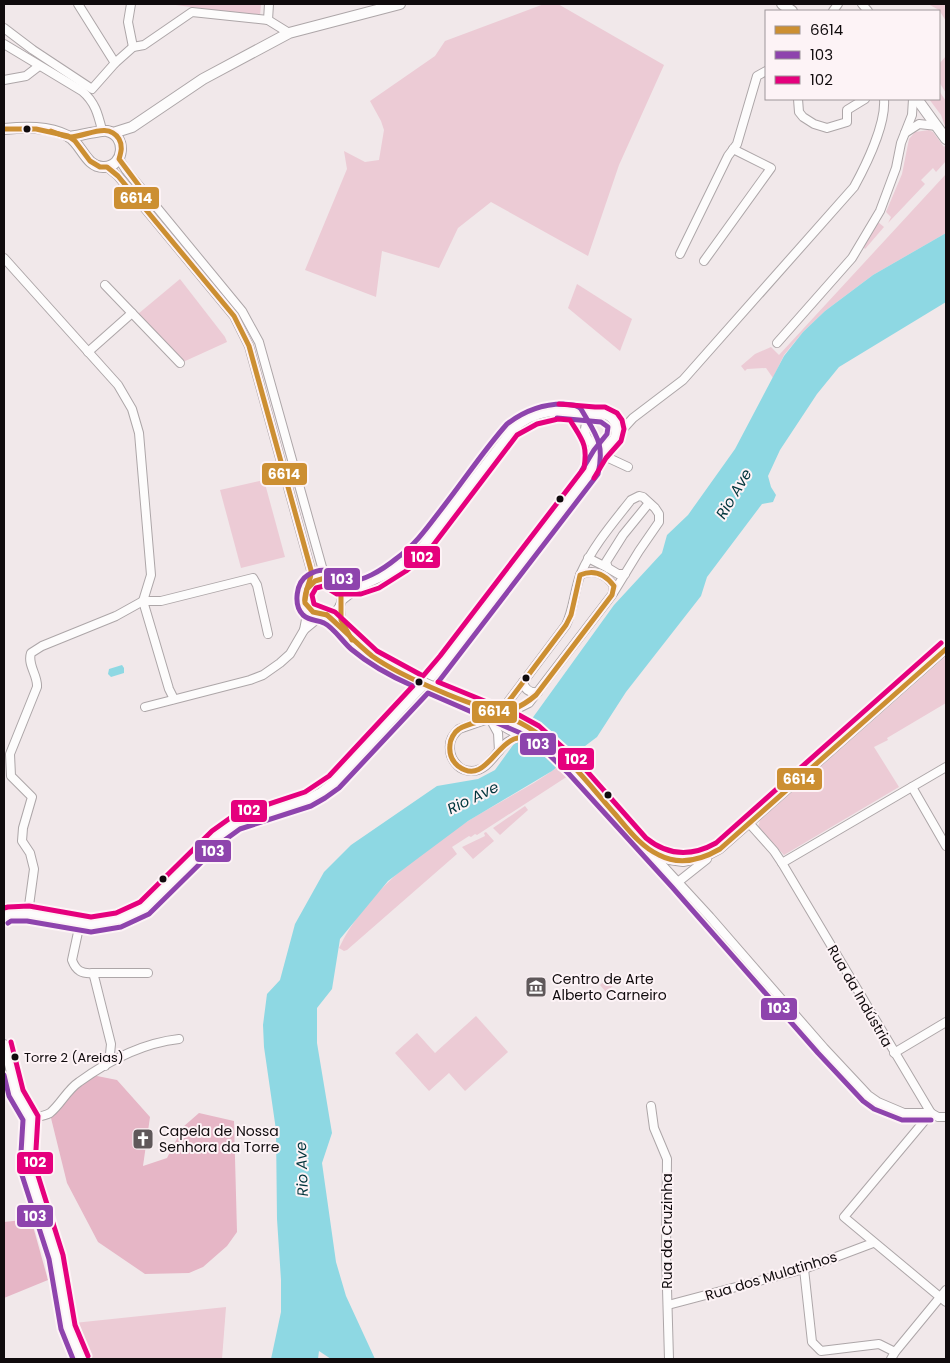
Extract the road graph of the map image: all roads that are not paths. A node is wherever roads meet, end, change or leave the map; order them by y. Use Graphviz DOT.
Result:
graph roads {
  1 [pos="78,4"];
  2 [pos="131,4"];
  3 [pos="269,4"];
  4 [pos="400,4"];
  5 [pos="268,20"];
  6 [pos="4,28"];
  7 [pos="289,33"];
  8 [pos="4,44"];
  9 [pos="133,48"];
  10 [pos="115,63"];
  11 [pos="39,66"];
  12 [pos="765,72"];
  13 [pos="4,80"];
  14 [pos="798,100"];
  15 [pos="863,100"];
  16 [pos="884,100"];
  17 [pos="915,100"];
  18 [pos="916,100"];
  19 [pos="132,127"];
  20 [pos="4,129"];
  21 [pos="97,132"];
  22 [pos="113,133"];
  23 [pos="905,133"];
  24 [pos="942,133"];
  25 [pos="70,137"];
  26 [pos="121,145"];
  27 [pos="733,149"];
  28 [pos="85,153"];
  29 [pos="119,159"];
  30 [pos="107,167"];
  31 [pos="680,254"];
  32 [pos="4,258"];
  33 [pos="704,261"];
  34 [pos="104,285"];
  35 [pos="132,313"];
  36 [pos="777,342"];
  37 [pos="88,352"];
  38 [pos="180,363"];
  39 [pos="574,413"];
  40 [pos="595,415"];
  41 [pos="611,418"];
  42 [pos="633,418"];
  43 [pos="585,429"];
  44 [pos="616,436"];
  45 [pos="592,442"];
  46 [pos="609,443"];
  47 [pos="600,454"];
  48 [pos="628,467"];
  49 [pos="591,470"];
  50 [pos="649,503"];
  51 [pos="588,558"];
  52 [pos="608,568"];
  53 [pos="625,574"];
  54 [pos="580,576"];
  55 [pos="327,578"];
  56 [pos="311,582"];
  57 [pos="359,586"];
  58 [pos="339,587"];
  59 [pos="612,595"];
  60 [pos="143,601"];
  61 [pos="341,603"];
  62 [pos="308,609"];
  63 [pos="324,616"];
  64 [pos="304,630"];
  65 [pos="345,631"];
  66 [pos="268,634"];
  67 [pos="946,649"];
  68 [pos="523,682"];
  69 [pos="538,692"];
  70 [pos="174,699"];
  71 [pos="468,703"];
  72 [pos="144,706"];
  73 [pos="501,715"];
  74 [pos="490,719"];
  75 [pos="507,729"];
  76 [pos="529,737"];
  77 [pos="505,745"];
  78 [pos="551,747"];
  79 [pos="498,751"];
  80 [pos="7,754"];
  81 [pos="946,767"];
  82 [pos="912,788"];
  83 [pos="749,823"];
  84 [pos="946,846"];
  85 [pos="648,849"];
  86 [pos="713,854"];
  87 [pos="782,863"];
  88 [pos="678,882"];
  89 [pos="28,913"];
  90 [pos="4,917"];
  91 [pos="80,923"];
  92 [pos="148,973"];
  93 [pos="93,974"];
  94 [pos="946,1022"];
  95 [pos="179,1039"];
  96 [pos="4,1047"];
  97 [pos="894,1053"];
  98 [pos="105,1066"];
  99 [pos="4,1078"];
  100 [pos="13,1078"];
  101 [pos="4,1092"];
  102 [pos="16,1092"];
  103 [pos="651,1106"];
  104 [pos="931,1113"];
  105 [pos="31,1118"];
  106 [pos="946,1118"];
  107 [pos="873,1243"];
  108 [pos="804,1269"];
  109 [pos="946,1290"];
  110 [pos="943,1299"];
  111 [pos="668,1305"];
  112 [pos="893,1356"];
  113 [pos="81,1359"];
  114 [pos="669,1359"];
  1 -- 10 [label="street"];
  2 -- 9 [label="street"];
  3 -- 5 [label="street"];
  4 -- 7 [label="main road"];
  5 -- 7 [label="street"];
  5 -- 9 [label="street"];
  6 -- 10 [label="street"];
  7 -- 19 [label="main road"];
  8 -- 11 [label="street"];
  9 -- 10 [label="street"];
  11 -- 13 [label="street"];
  11 -- 21 [label="street"];
  12 -- 27 [label="street"];
  14 -- 15 [label="street"];
  16 -- 42 [label="street"];
  17 -- 23 [label="street"];
  18 -- 24 [label="main road"];
  19 -- 22 [label="main road"];
  19 -- 26 [label="main road"];
  20 -- 25 [label="main road"];
  21 -- 22 [label="main road"];
  21 -- 25 [label="main road"];
  21 -- 28 [label="main road"];
  22 -- 26 [label="main road"];
  23 -- 24 [label="street"];
  23 -- 36 [label="street"];
  25 -- 28 [label="main road"];
  26 -- 29 [label="main road"];
  27 -- 31 [label="street"];
  27 -- 33 [label="street"];
  28 -- 30 [label="main road"];
  29 -- 30 [label="main road"];
  29 -- 55 [label="street"];
  30 -- 56 [label="street"];
  32 -- 37 [label="street"];
  34 -- 35 [label="street"];
  35 -- 37 [label="street"];
  35 -- 38 [label="street"];
  37 -- 60 [label="street"];
  39 -- 40 [label="street"];
  39 -- 43 [label="street"];
  39 -- 57 [label="street"];
  40 -- 41 [label="street"];
  40 -- 43 [label="street"];
  41 -- 42 [label="street"];
  41 -- 44 [label="street"];
  42 -- 44 [label="street"];
  43 -- 45 [label="street"];
  44 -- 46 [label="street"];
  45 -- 46 [label="street"];
  45 -- 49 [label="street"];
  46 -- 47 [label="street"];
  47 -- 48 [label="street"];
  47 -- 49 [label="street"];
  49 -- 91 [label="street"];
  50 -- 51 [label="street"];
  50 -- 52 [label="street"];
  50 -- 53 [label="street"];
  51 -- 52 [label="street"];
  51 -- 54 [label="street"];
  52 -- 53 [label="street"];
  53 -- 59 [label="street"];
  54 -- 59 [label="street"];
  54 -- 68 [label="street"];
  55 -- 56 [label="street"];
  55 -- 58 [label="street"];
  56 -- 62 [label="street"];
  57 -- 58 [label="street"];
  57 -- 61 [label="street"];
  58 -- 61 [label="street"];
  59 -- 69 [label="street"];
  60 -- 66 [label="street"];
  60 -- 70 [label="street"];
  60 -- 80 [label="street"];
  61 -- 63 [label="street"];
  61 -- 65 [label="street"];
  62 -- 63 [label="street"];
  62 -- 64 [label="street"];
  63 -- 64 [label="street"];
  63 -- 65 [label="street"];
  64 -- 70 [label="street"];
  65 -- 71 [label="street, bridge"];
  67 -- 83 [label="street"];
  68 -- 69 [label="street"];
  68 -- 73 [label="street"];
  69 -- 73 [label="street"];
  70 -- 72 [label="street"];
  71 -- 73 [label="street, bridge"];
  71 -- 74 [label="street, bridge"];
  73 -- 75 [label="street"];
  73 -- 78 [label="street, bridge"];
  73 -- 79 [label="street"];
  74 -- 75 [label="street"];
  74 -- 79 [label="street"];
  75 -- 76 [label="street"];
  75 -- 77 [label="street"];
  76 -- 77 [label="street"];
  76 -- 78 [label="street"];
  77 -- 79 [label="street"];
  78 -- 85 [label="street"];
  80 -- 89 [label="street"];
  81 -- 82 [label="street"];
  82 -- 84 [label="street"];
  82 -- 87 [label="street"];
  83 -- 86 [label="street"];
  83 -- 87 [label="street, Rua da Indústria"];
  85 -- 86 [label="street"];
  85 -- 88 [label="street"];
  86 -- 88 [label="street"];
  87 -- 97 [label="street, Rua da Indústria"];
  88 -- 104 [label="street"];
  89 -- 90 [label="street"];
  89 -- 91 [label="street"];
  91 -- 93 [label="street"];
  92 -- 93 [label="street"];
  93 -- 98 [label="street"];
  94 -- 97 [label="street"];
  95 -- 98 [label="street"];
  96 -- 100 [label="street"];
  97 -- 104 [label="street, Rua da Indústria"];
  98 -- 105 [label="street"];
  99 -- 100 [label="street"];
  100 -- 102 [label="street"];
  101 -- 102 [label="street"];
  102 -- 105 [label="street"];
  103 -- 111 [label="street, Rua da Cruzinha"];
  104 -- 106 [label="street"];
  104 -- 107 [label="street"];
  105 -- 113 [label="street"];
  107 -- 108 [label="street, Rua dos Mulatinhos"];
  107 -- 110 [label="street"];
  108 -- 111 [label="street, Rua dos Mulatinhos"];
  108 -- 112 [label="street"];
  109 -- 110 [label="street"];
  110 -- 112 [label="street"];
  111 -- 114 [label="street, Rua da Cruzinha"];
}
